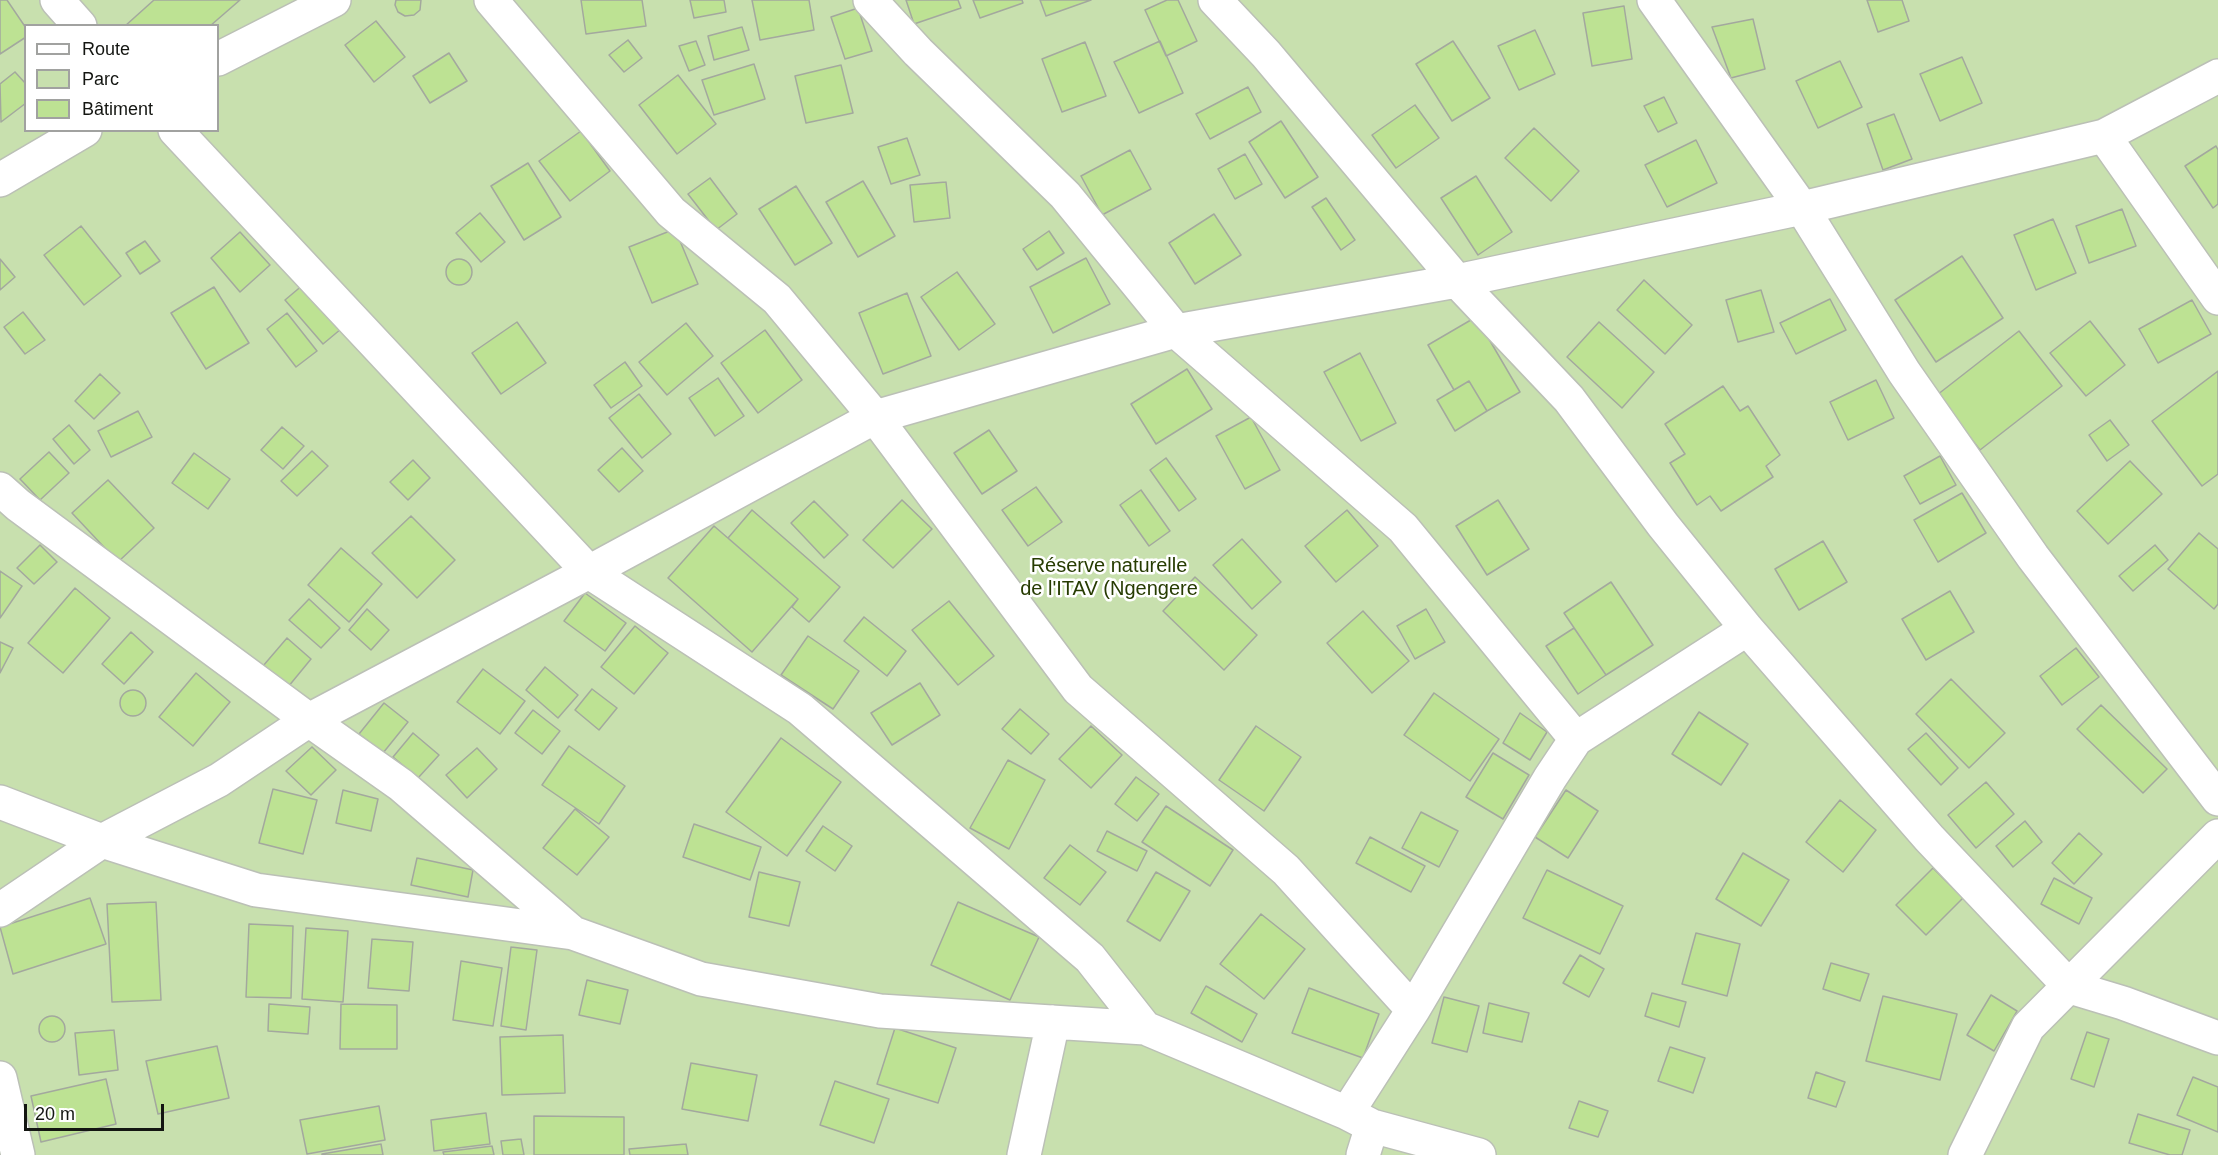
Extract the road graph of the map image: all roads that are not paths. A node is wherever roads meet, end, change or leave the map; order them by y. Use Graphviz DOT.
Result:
graph roads {
  1 [pos="57,0"];
  2 [pos="334,0"];
  3 [pos="491,0"];
  4 [pos="870,0"];
  5 [pos="1215,0"];
  6 [pos="1654,0"];
  7 [pos="78,24"];
  8 [pos="219,58"];
  9 [pos="2218,76"];
  10 [pos="82,132"];
  11 [pos="177,132"];
  12 [pos="2104,136"];
  13 [pos="0,180"];
  14 [pos="1802,208"];
  15 [pos="1457,281"];
  16 [pos="2218,298"];
  17 [pos="1176,331"];
  18 [pos="875,417"];
  19 [pos="0,489"];
  20 [pos="589,573"];
  21 [pos="1747,629"];
  22 [pos="309,720"];
  23 [pos="1576,739"];
  24 [pos="2218,799"];
  25 [pos="0,802"];
  26 [pos="2218,836"];
  27 [pos="102,841"];
  28 [pos="0,910"];
  29 [pos="573,933"];
  30 [pos="2070,987"];
  31 [pos="1413,1010"];
  32 [pos="1053,1022"];
  33 [pos="1145,1028"];
  34 [pos="2218,1038"];
  35 [pos="0,1078"];
  36 [pos="1360,1131"];
  37 [pos="18,1155"];
  38 [pos="1024,1155"];
  39 [pos="1479,1155"];
  40 [pos="1965,1155"];
  1 -- 7 [label="street"];
  2 -- 8 [label="street"];
  3 -- 18 [label="street"];
  4 -- 17 [label="street"];
  5 -- 15 [label="street"];
  6 -- 14 [label="street"];
  9 -- 12 [label="street"];
  10 -- 13 [label="street"];
  11 -- 20 [label="street"];
  12 -- 14 [label="street"];
  12 -- 16 [label="street"];
  14 -- 15 [label="street"];
  14 -- 24 [label="street"];
  15 -- 17 [label="street"];
  15 -- 21 [label="street"];
  17 -- 18 [label="street"];
  17 -- 23 [label="street"];
  18 -- 20 [label="street"];
  18 -- 31 [label="street"];
  19 -- 22 [label="street"];
  20 -- 22 [label="street"];
  20 -- 33 [label="street"];
  21 -- 23 [label="street"];
  21 -- 30 [label="street"];
  22 -- 27 [label="street"];
  22 -- 29 [label="street"];
  23 -- 31 [label="street"];
  25 -- 27 [label="street"];
  26 -- 30 [label="street"];
  27 -- 28 [label="street"];
  27 -- 29 [label="street"];
  29 -- 32 [label="street"];
  30 -- 34 [label="street"];
  30 -- 40 [label="street"];
  31 -- 36 [label="street"];
  32 -- 33 [label="street"];
  32 -- 38 [label="street"];
  33 -- 36 [label="street"];
  35 -- 37 [label="street"];
  36 -- 39 [label="street"];
}
